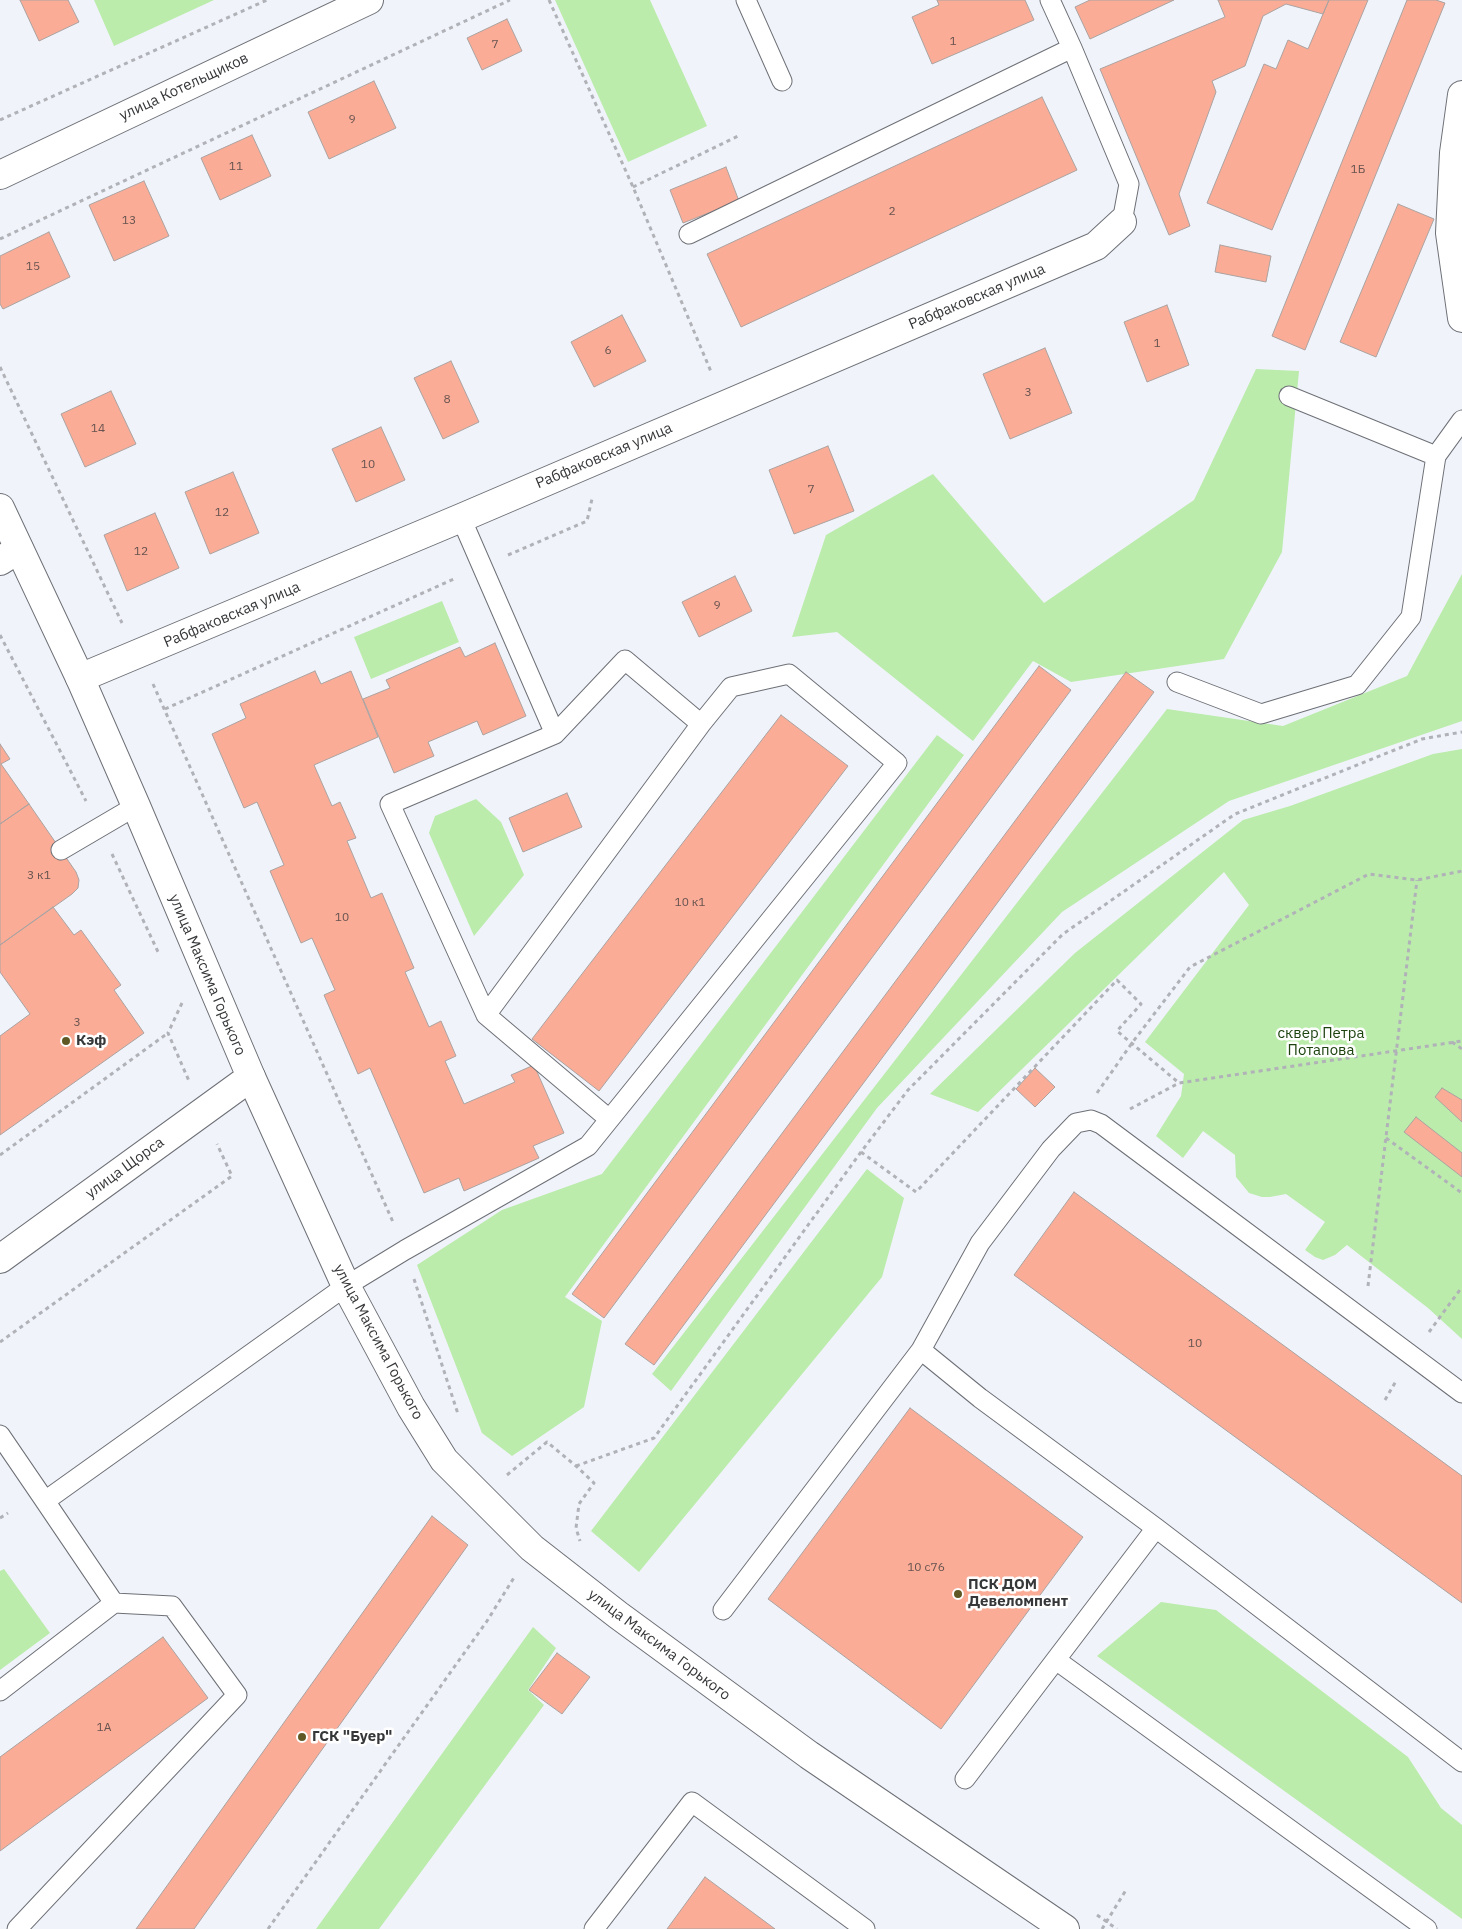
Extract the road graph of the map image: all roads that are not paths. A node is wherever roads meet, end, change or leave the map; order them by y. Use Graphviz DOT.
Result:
graph roads {
  1 [pos="369,0"];
  2 [pos="746,0"];
  3 [pos="1050,0"];
  4 [pos="1072,48"];
  5 [pos="782,81"];
  6 [pos="1462,95"];
  7 [pos="0,175"];
  8 [pos="1122,222"];
  9 [pos="689,234"];
  10 [pos="1462,318"];
  11 [pos="1289,396"];
  12 [pos="1462,420"];
  13 [pos="1436,456"];
  14 [pos="0,508"];
  15 [pos="461,518"];
  16 [pos="9,555"];
  17 [pos="80,678"];
  18 [pos="1178,682"];
  19 [pos="701,724"];
  20 [pos="555,734"];
  21 [pos="136,806"];
  22 [pos="61,850"];
  23 [pos="486,1015"];
  24 [pos="251,1077"];
  25 [pos="609,1119"];
  26 [pos="0,1260"];
  27 [pos="346,1286"];
  28 [pos="921,1350"];
  29 [pos="1462,1393"];
  30 [pos="0,1435"];
  31 [pos="45,1502"];
  32 [pos="1156,1528"];
  33 [pos="114,1603"];
  34 [pos="723,1610"];
  35 [pos="1056,1660"];
  36 [pos="0,1690"];
  37 [pos="1462,1762"];
  38 [pos="965,1779"];
  39 [pos="1054,1926"];
  40 [pos="17,1929"];
  41 [pos="594,1929"];
  42 [pos="865,1929"];
  43 [pos="1427,1929"];
  1 -- 7 [label="street, улица Котельщиков"];
  2 -- 5 [label="lane"];
  3 -- 4 [label="lane"];
  4 -- 8 [label="lane"];
  4 -- 9 [label="lane"];
  6 -- 10 [label="street"];
  8 -- 15 [label="street, Рабфаковская улица"];
  11 -- 13 [label="lane"];
  12 -- 13 [label="lane"];
  13 -- 18 [label="lane"];
  14 -- 16 [label="street, улица Максима Горького"];
  15 -- 17 [label="street, Рабфаковская улица"];
  15 -- 20 [label="lane"];
  16 -- 17 [label="street, улица Максима Горького"];
  17 -- 21 [label="street, улица Максима Горького"];
  19 -- 20 [label="lane"];
  19 -- 23 [label="lane"];
  19 -- 25 [label="lane"];
  20 -- 23 [label="lane"];
  21 -- 22 [label="lane"];
  21 -- 24 [label="street, улица Максима Горького"];
  23 -- 25 [label="lane"];
  24 -- 26 [label="street, улица Щорса"];
  24 -- 27 [label="street, улица Максима Горького"];
  25 -- 27 [label="lane"];
  27 -- 31 [label="lane"];
  27 -- 39 [label="street, улица Максима Горького"];
  28 -- 29 [label="lane"];
  28 -- 32 [label="lane"];
  28 -- 34 [label="lane"];
  30 -- 31 [label="lane"];
  31 -- 33 [label="lane"];
  32 -- 35 [label="lane"];
  32 -- 37 [label="lane"];
  33 -- 36 [label="lane"];
  33 -- 40 [label="lane"];
  35 -- 38 [label="lane"];
  35 -- 43 [label="lane"];
  41 -- 42 [label="lane"];
}
